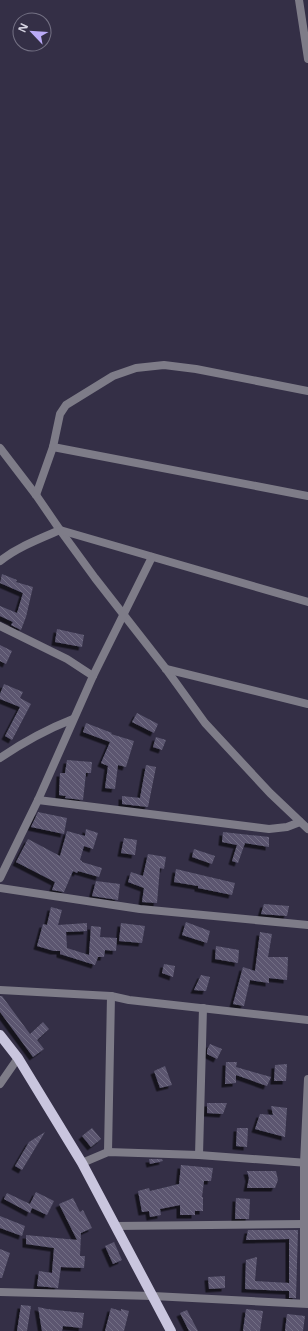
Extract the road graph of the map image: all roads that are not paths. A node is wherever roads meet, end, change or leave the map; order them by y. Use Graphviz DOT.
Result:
graph roads {
  1 [pos="299,0"];
  2 [pos="308,59"];
  3 [pos="308,391"];
  4 [pos="53,447"];
  5 [pos="0,448"];
  6 [pos="36,495"];
  7 [pos="308,496"];
  8 [pos="60,530"];
  9 [pos="152,557"];
  10 [pos="0,561"];
  11 [pos="308,602"];
  12 [pos="123,614"];
  13 [pos="0,626"];
  14 [pos="166,668"];
  15 [pos="93,676"];
  16 [pos="308,704"];
  17 [pos="73,719"];
  18 [pos="0,758"];
  19 [pos="38,800"];
  20 [pos="300,822"];
  21 [pos="308,829"];
  22 [pos="0,878"];
  23 [pos="0,888"];
  24 [pos="308,925"];
  25 [pos="0,990"];
  26 [pos="111,996"];
  27 [pos="203,1008"];
  28 [pos="308,1020"];
  29 [pos="0,1035"];
  30 [pos="18,1058"];
  31 [pos="308,1079"];
  32 [pos="0,1084"];
  33 [pos="108,1152"];
  34 [pos="199,1155"];
  35 [pos="82,1163"];
  36 [pos="306,1163"];
  37 [pos="304,1224"];
  38 [pos="116,1226"];
  39 [pos="0,1292"];
  40 [pos="153,1296"];
  41 [pos="306,1303"];
  42 [pos="171,1331"];
  1 -- 2 [label="street"];
  3 -- 4 [label="street"];
  4 -- 6 [label="street"];
  4 -- 7 [label="street"];
  5 -- 6 [label="street"];
  6 -- 8 [label="street"];
  8 -- 9 [label="street"];
  8 -- 10 [label="street"];
  8 -- 12 [label="street"];
  9 -- 11 [label="street"];
  9 -- 12 [label="street"];
  12 -- 14 [label="street"];
  12 -- 15 [label="street"];
  13 -- 15 [label="street"];
  14 -- 16 [label="street"];
  14 -- 20 [label="street"];
  15 -- 17 [label="street"];
  17 -- 18 [label="street"];
  17 -- 19 [label="street"];
  19 -- 20 [label="street"];
  19 -- 22 [label="street"];
  20 -- 21 [label="street"];
  23 -- 24 [label="street"];
  25 -- 26 [label="street"];
  26 -- 27 [label="street"];
  26 -- 33 [label="street"];
  27 -- 28 [label="street"];
  27 -- 34 [label="street"];
  29 -- 30 [label="main road"];
  30 -- 32 [label="street"];
  30 -- 35 [label="main road"];
  31 -- 36 [label="street"];
  33 -- 34 [label="street"];
  33 -- 35 [label="street"];
  34 -- 36 [label="street"];
  35 -- 38 [label="main road"];
  36 -- 37 [label="street"];
  37 -- 38 [label="street"];
  37 -- 41 [label="street"];
  38 -- 40 [label="main road"];
  39 -- 40 [label="street"];
  40 -- 41 [label="street"];
  40 -- 42 [label="main road"];
}
